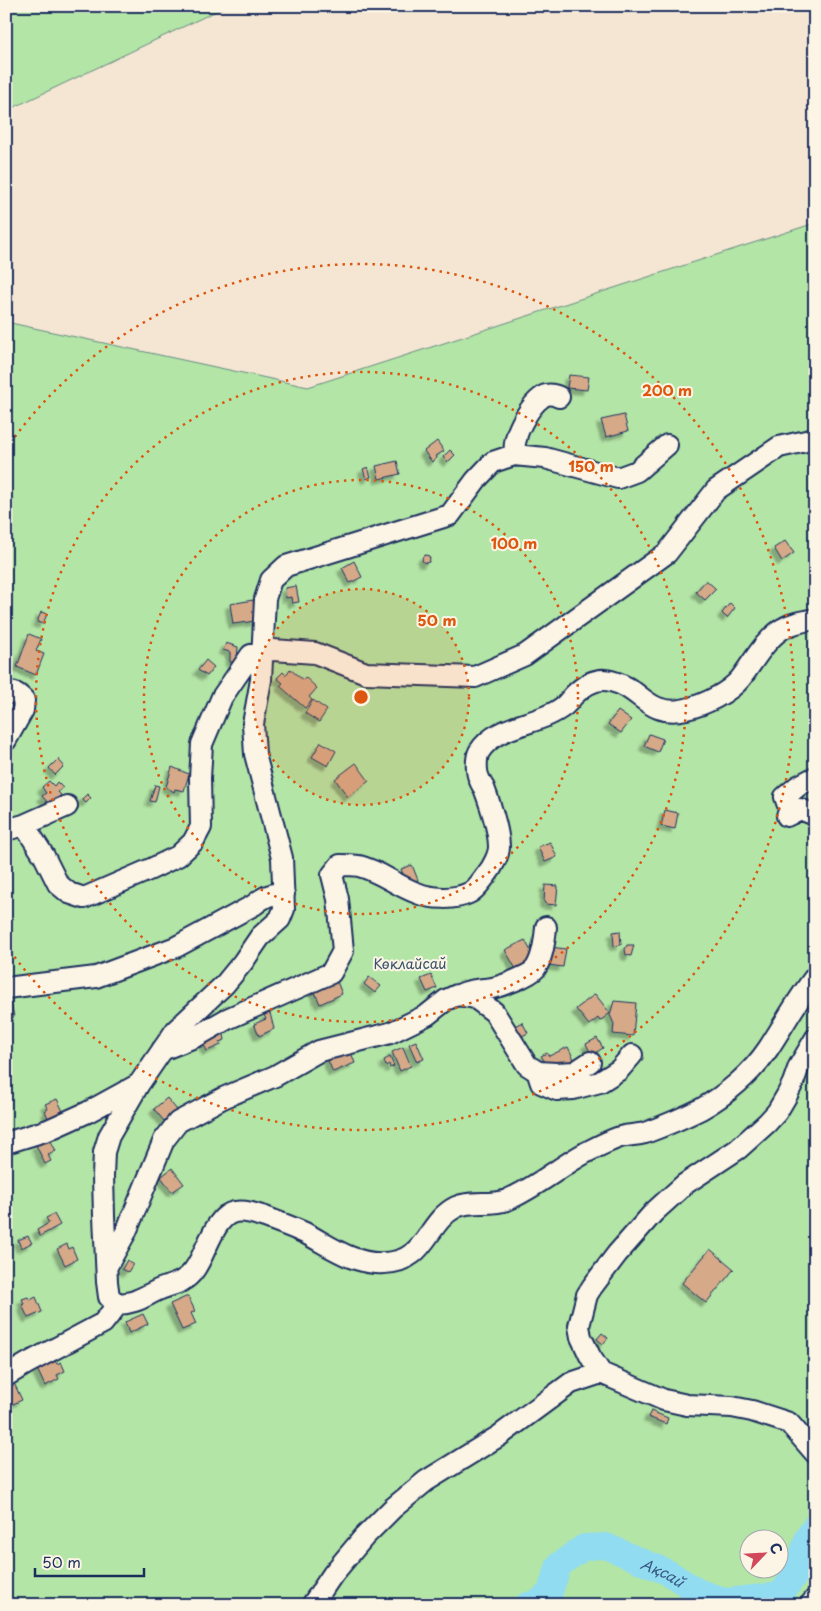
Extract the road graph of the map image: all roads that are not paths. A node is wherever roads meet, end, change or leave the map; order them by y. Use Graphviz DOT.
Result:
graph roads {
  1 [pos="560,396"];
  2 [pos="815,439"];
  3 [pos="666,445"];
  4 [pos="514,455"];
  5 [pos="815,620"];
  6 [pos="263,653"];
  7 [pos="6,694"];
  8 [pos="6,740"];
  9 [pos="815,777"];
  10 [pos="67,806"];
  11 [pos="815,815"];
  12 [pos="15,827"];
  13 [pos="284,894"];
  14 [pos="546,927"];
  15 [pos="815,977"];
  16 [pos="6,988"];
  17 [pos="457,995"];
  18 [pos="815,1039"];
  19 [pos="162,1050"];
  20 [pos="632,1055"];
  21 [pos="590,1062"];
  22 [pos="536,1071"];
  23 [pos="139,1084"];
  24 [pos="6,1143"];
  25 [pos="107,1266"];
  26 [pos="118,1304"];
  27 [pos="601,1373"];
  28 [pos="6,1376"];
  29 [pos="789,1423"];
  30 [pos="815,1434"];
  31 [pos="815,1453"];
  32 [pos="815,1599"];
  33 [pos="312,1605"];
  34 [pos="810,1605"];
  1 -- 4 [label="street"];
  2 -- 6 [label="street"];
  3 -- 4 [label="street"];
  4 -- 6 [label="street"];
  5 -- 19 [label="street"];
  6 -- 12 [label="street"];
  6 -- 13 [label="street"];
  7 -- 8 [label="street"];
  9 -- 11 [label="street"];
  10 -- 12 [label="street"];
  13 -- 16 [label="street"];
  13 -- 19 [label="street"];
  14 -- 17 [label="street"];
  15 -- 26 [label="street"];
  17 -- 22 [label="street"];
  17 -- 25 [label="street"];
  18 -- 27 [label="street"];
  19 -- 23 [label="street"];
  20 -- 22 [label="street"];
  21 -- 22 [label="street"];
  23 -- 24 [label="street"];
  23 -- 25 [label="street"];
  25 -- 26 [label="street"];
  26 -- 28 [label="street"];
  27 -- 29 [label="street"];
  27 -- 33 [label="street"];
  29 -- 30 [label="street"];
  29 -- 31 [label="street"];
  32 -- 34 [label="street"];
}
